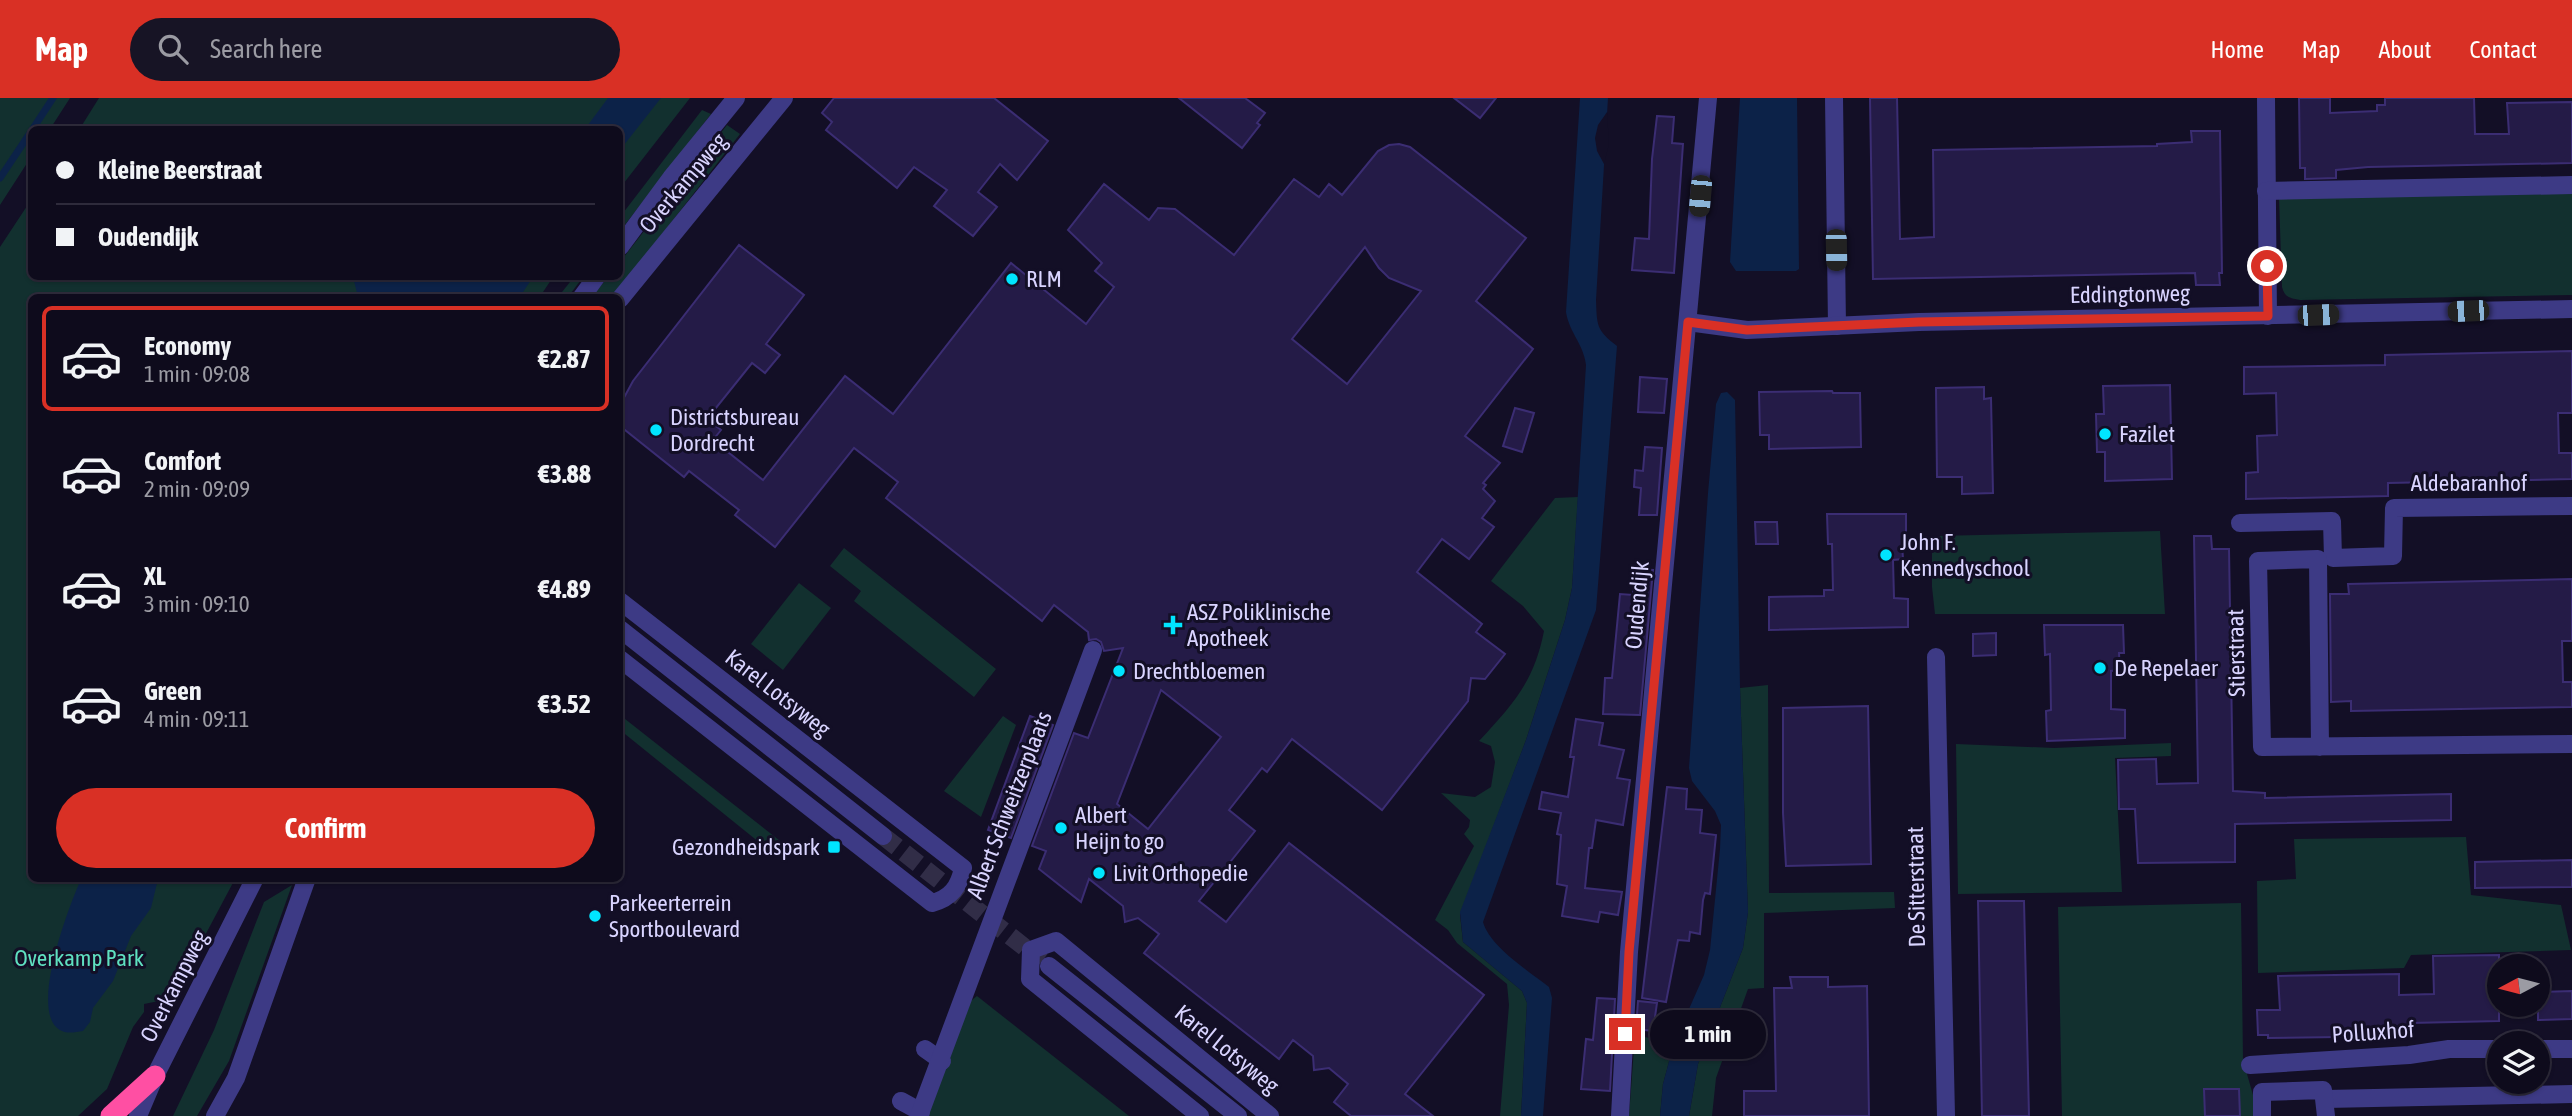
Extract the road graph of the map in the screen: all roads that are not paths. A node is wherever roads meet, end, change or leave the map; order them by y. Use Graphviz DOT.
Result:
graph roads {
  1 [pos="736,98"];
  2 [pos="784,98"];
  3 [pos="1708,98"];
  4 [pos="1834,98"];
  5 [pos="2266,98"];
  6 [pos="2572,185"];
  7 [pos="2266,191"];
  8 [pos="623,243"];
  9 [pos="623,295"];
  10 [pos="2572,309"];
  11 [pos="2268,316"];
  12 [pos="1688,322"];
  13 [pos="1837,326"];
  14 [pos="2572,506"];
  15 [pos="2239,523"];
  16 [pos="2326,559"];
  17 [pos="623,603"];
  18 [pos="623,631"];
  19 [pos="1093,650"];
  20 [pos="1936,657"];
  21 [pos="623,661"];
  22 [pos="2572,744"];
  23 [pos="2320,747"];
  24 [pos="905,824"];
  25 [pos="883,836"];
  26 [pos="877,859"];
  27 [pos="253,882"];
  28 [pos="306,882"];
  29 [pos="1049,966"];
  30 [pos="925,1049"];
  31 [pos="2487,1049"];
  32 [pos="2550,1049"];
  33 [pos="2572,1049"];
  34 [pos="942,1061"];
  35 [pos="2250,1065"];
  36 [pos="155,1076"];
  37 [pos="2572,1094"];
  38 [pos="901,1101"];
  39 [pos="2326,1108"];
  40 [pos="920,1114"];
  41 [pos="111,1116"];
  42 [pos="138,1116"];
  43 [pos="215,1116"];
  44 [pos="1199,1116"];
  45 [pos="1238,1116"];
  46 [pos="1270,1116"];
  47 [pos="1620,1116"];
  48 [pos="1945,1116"];
  49 [pos="2262,1116"];
  1 -- 8 [label="street, Overkampweg"];
  2 -- 9 [label="street, Overkampweg"];
  3 -- 12 [label="street, Oudendijk"];
  4 -- 13 [label="street"];
  5 -- 7 [label="street"];
  6 -- 7 [label="street"];
  7 -- 11 [label="street"];
  10 -- 11 [label="street, Eddingtonweg"];
  11 -- 13 [label="street, Eddingtonweg"];
  12 -- 13 [label="street, Eddingtonweg"];
  12 -- 47 [label="street, Oudendijk"];
  14 -- 16 [label="street, Aldebaranhof"];
  15 -- 16 [label="street"];
  16 -- 23 [label="street"];
  16 -- 23 [label="street, Stierstraat"];
  17 -- 24 [label="street, Karel Lotsyweg"];
  18 -- 25 [label="street, Karel Lotsyweg"];
  19 -- 34 [label="street, Albert Schweitzerplaats"];
  20 -- 48 [label="street, De Sitterstraat"];
  21 -- 26 [label="street"];
  22 -- 23 [label="street, Stierstraat"];
  24 -- 26 [label="street"];
  24 -- 26 [label="street, Karel Lotsyweg"];
  27 -- 36 [label="street, Overkampweg"];
  28 -- 43 [label="street"];
  29 -- 45 [label="street, Karel Lotsyweg"];
  30 -- 34 [label="street"];
  31 -- 35 [label="street, Polluxhof"];
  32 -- 33 [label="street"];
  34 -- 40 [label="street, Albert Schweitzerplaats"];
  36 -- 41 [label="highway"];
  36 -- 42 [label="street, Overkampweg"];
  37 -- 39 [label="street"];
  38 -- 40 [label="street"];
  39 -- 49 [label="street"];
  44 -- 46 [label="street, Karel Lotsyweg"];
}
